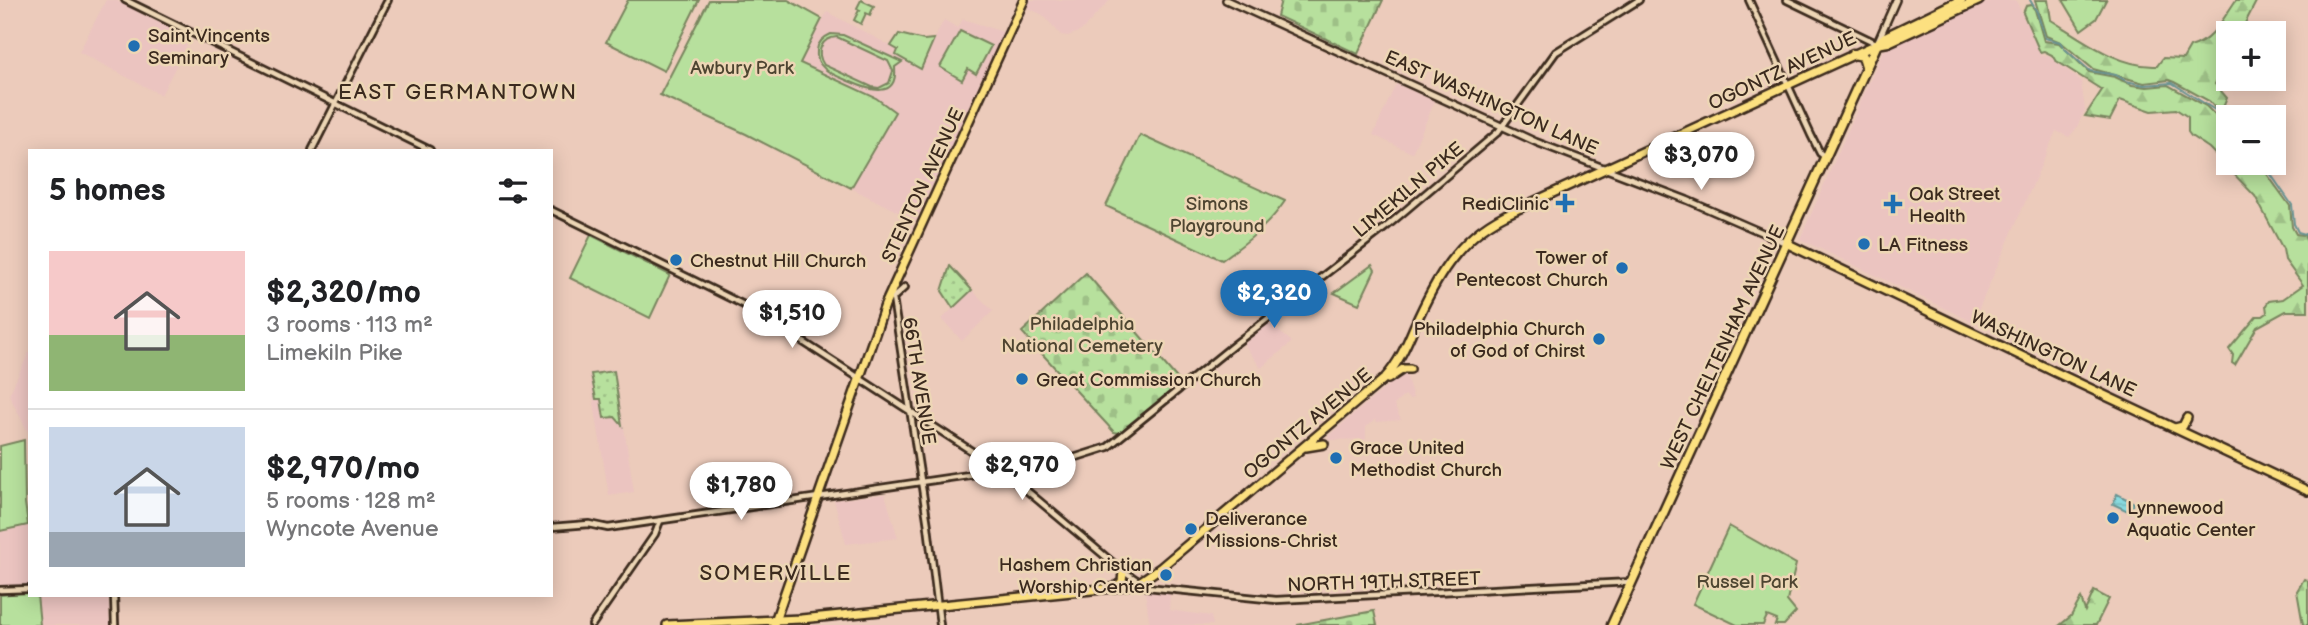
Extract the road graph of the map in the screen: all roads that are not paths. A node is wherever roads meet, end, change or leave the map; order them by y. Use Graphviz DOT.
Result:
graph roads {
  1 [pos="125,0"];
  2 [pos="388,0"];
  3 [pos="1024,0"];
  4 [pos="1226,0"];
  5 [pos="1639,0"];
  6 [pos="1749,0"];
  7 [pos="1787,0"];
  8 [pos="1896,0"];
  9 [pos="1961,0"];
  10 [pos="1979,0"];
  11 [pos="1877,44"];
  12 [pos="1853,54"];
  13 [pos="1866,67"];
  14 [pos="1788,84"];
  15 [pos="336,104"];
  16 [pos="1504,127"];
  17 [pos="313,149"];
  18 [pos="428,149"];
  19 [pos="1826,157"];
  20 [pos="1605,169"];
  21 [pos="553,211"];
  22 [pos="1786,243"];
  23 [pos="905,287"];
  24 [pos="892,288"];
  25 [pos="893,298"];
  26 [pos="895,307"];
  27 [pos="884,309"];
  28 [pos="1410,369"];
  29 [pos="859,378"];
  30 [pos="1381,383"];
  31 [pos="911,412"];
  32 [pos="2187,418"];
  33 [pos="2174,428"];
  34 [pos="1324,444"];
  35 [pos="1305,447"];
  36 [pos="1002,471"];
  37 [pos="922,483"];
  38 [pos="2308,491"];
  39 [pos="818,498"];
  40 [pos="660,520"];
  41 [pos="553,527"];
  42 [pos="1123,571"];
  43 [pos="1632,582"];
  44 [pos="1139,583"];
  45 [pos="1114,587"];
  46 [pos="28,589"];
  47 [pos="0,590"];
  48 [pos="114,597"];
  49 [pos="939,605"];
  50 [pos="775,623"];
  51 [pos="115,625"];
  52 [pos="592,625"];
  53 [pos="667,625"];
  54 [pos="940,625"];
  55 [pos="1612,625"];
  1 -- 15 [label="street"];
  2 -- 15 [label="street"];
  3 -- 24 [label="main road, STENTON AVENUE"];
  4 -- 16 [label="main road, EAST WASHINGTON LANE"];
  5 -- 16 [label="street, LIMEKILN PIKE"];
  6 -- 14 [label="street"];
  7 -- 11 [label="street"];
  8 -- 11 [label="main road"];
  9 -- 11 [label="highway, OGONTZ AVENUE"];
  10 -- 11 [label="highway, OGONTZ AVENUE"];
  11 -- 12 [label="main road, OGONTZ AVENUE"];
  11 -- 13 [label="highway, WEST CHELTENHAM AVENUE"];
  12 -- 13 [label="highway"];
  12 -- 14 [label="main road, OGONTZ AVENUE"];
  13 -- 19 [label="highway, WEST CHELTENHAM AVENUE"];
  14 -- 19 [label="street"];
  14 -- 20 [label="main road, OGONTZ AVENUE"];
  15 -- 17 [label="street"];
  15 -- 18 [label="street"];
  16 -- 20 [label="main road, EAST WASHINGTON LANE"];
  16 -- 36 [label="street, LIMEKILN PIKE"];
  19 -- 22 [label="highway, WEST CHELTENHAM AVENUE"];
  20 -- 22 [label="main road, EAST WASHINGTON LANE"];
  20 -- 30 [label="main road, OGONTZ AVENUE"];
  21 -- 29 [label="street"];
  22 -- 33 [label="main road, WASHINGTON LANE"];
  22 -- 43 [label="highway, WEST CHELTENHAM AVENUE"];
  23 -- 25 [label="street, 66TH AVENUE"];
  24 -- 25 [label="street, 66TH AVENUE"];
  24 -- 27 [label="main road, STENTON AVENUE"];
  25 -- 26 [label="street, 66TH AVENUE"];
  26 -- 27 [label="street, 66TH AVENUE"];
  26 -- 31 [label="street, 66TH AVENUE"];
  27 -- 29 [label="main road, STENTON AVENUE"];
  28 -- 30 [label="main road"];
  29 -- 31 [label="street"];
  29 -- 39 [label="main road, STENTON AVENUE"];
  30 -- 35 [label="main road, OGONTZ AVENUE"];
  31 -- 36 [label="street"];
  31 -- 37 [label="street, 66TH AVENUE"];
  32 -- 33 [label="main road"];
  33 -- 38 [label="main road, WASHINGTON LANE"];
  34 -- 35 [label="main road"];
  35 -- 44 [label="main road, OGONTZ AVENUE"];
  36 -- 37 [label="street, LIMEKILN PIKE"];
  36 -- 42 [label="street"];
  37 -- 39 [label="street, LIMEKILN PIKE"];
  37 -- 49 [label="street, 66TH AVENUE"];
  39 -- 40 [label="street, LIMEKILN PIKE"];
  39 -- 50 [label="main road, STENTON AVENUE"];
  40 -- 41 [label="street, LIMEKILN PIKE"];
  40 -- 52 [label="street"];
  42 -- 44 [label="street"];
  42 -- 45 [label="main road"];
  43 -- 44 [label="street, NORTH 19TH STREET"];
  43 -- 55 [label="highway, WEST CHELTENHAM AVENUE"];
  44 -- 45 [label="main road, OGONTZ AVENUE"];
  45 -- 49 [label="main road, OGONTZ AVENUE"];
  46 -- 47 [label="street"];
  48 -- 51 [label="street"];
  49 -- 50 [label="main road, OGONTZ AVENUE"];
  49 -- 54 [label="street, 66TH AVENUE"];
  50 -- 53 [label="main road, OGONTZ AVENUE"];
}
